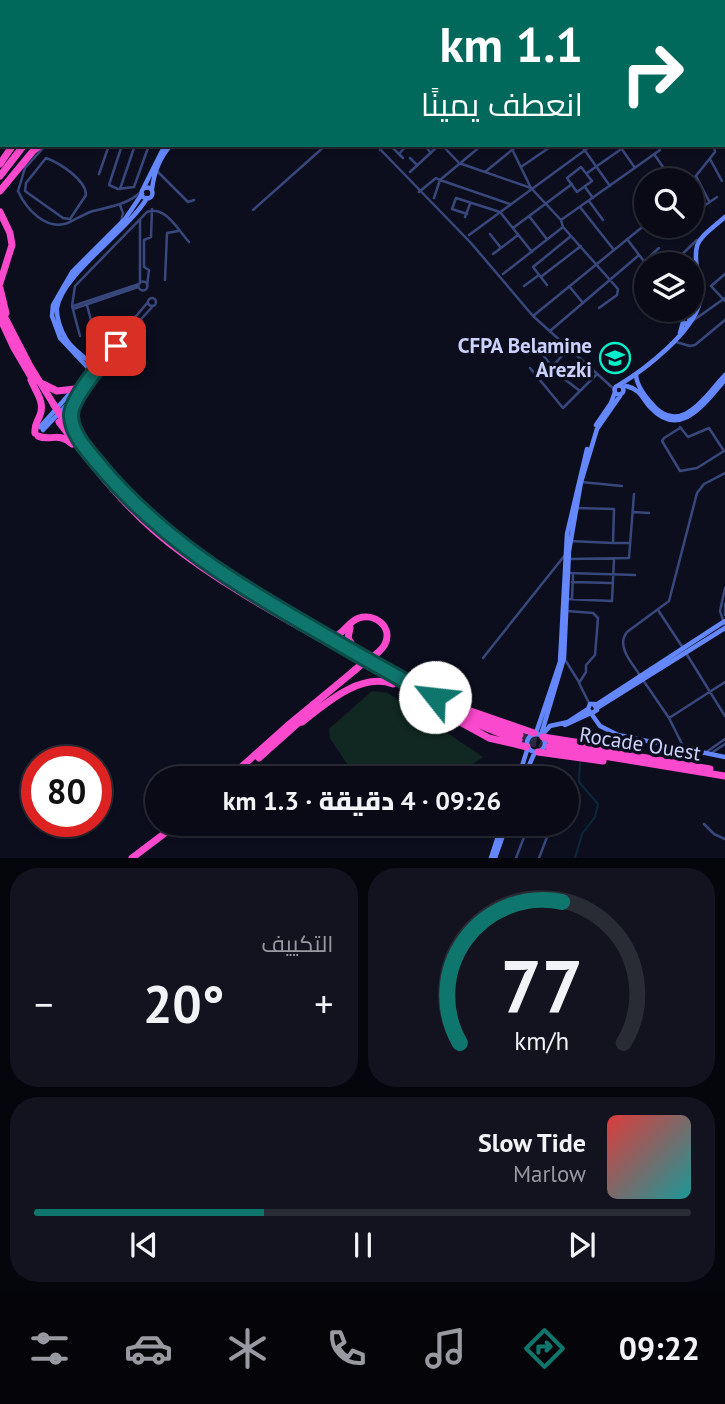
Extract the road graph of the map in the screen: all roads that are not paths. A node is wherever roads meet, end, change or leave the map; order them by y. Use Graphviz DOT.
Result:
graph roads {
  1 [pos="12,147"];
  2 [pos="21,147"];
  3 [pos="41,147"];
  4 [pos="42,147"];
  5 [pos="108,147"];
  6 [pos="121,147"];
  7 [pos="134,147"];
  8 [pos="148,147"];
  9 [pos="163,147"];
  10 [pos="170,147"];
  11 [pos="324,147"];
  12 [pos="378,147"];
  13 [pos="385,147"];
  14 [pos="390,147"];
  15 [pos="405,147"];
  16 [pos="426,147"];
  17 [pos="438,147"];
  18 [pos="443,147"];
  19 [pos="480,147"];
  20 [pos="511,147"];
  21 [pos="550,147"];
  22 [pos="582,147"];
  23 [pos="589,147"];
  24 [pos="620,147"];
  25 [pos="658,147"];
  26 [pos="714,147"];
  27 [pos="380,150"];
  28 [pos="584,150"];
  29 [pos="431,153"];
  30 [pos="399,154"];
  31 [pos="654,154"];
  32 [pos="10,156"];
  33 [pos="403,158"];
  34 [pos="410,158"];
  35 [pos="710,159"];
  36 [pos="568,162"];
  37 [pos="0,163"];
  38 [pos="460,163"];
  39 [pos="417,165"];
  40 [pos="596,166"];
  41 [pos="24,168"];
  42 [pos="520,168"];
  43 [pos="635,168"];
  44 [pos="664,168"];
  45 [pos="703,168"];
  46 [pos="634,169"];
  47 [pos="156,170"];
  48 [pos="34,172"];
  49 [pos="410,172"];
  50 [pos="485,172"];
  51 [pos="574,172"];
  52 [pos="99,174"];
  53 [pos="586,174"];
  54 [pos="0,176"];
  55 [pos="440,180"];
  56 [pos="722,181"];
  57 [pos="136,184"];
  58 [pos="572,184"];
  59 [pos="584,186"];
  60 [pos="611,186"];
  61 [pos="531,188"];
  62 [pos="0,189"];
  63 [pos="120,189"];
  64 [pos="152,189"];
  65 [pos="142,191"];
  66 [pos="419,192"];
  67 [pos="704,192"];
  68 [pos="147,198"];
  69 [pos="434,198"];
  70 [pos="717,198"];
  71 [pos="591,199"];
  72 [pos="194,200"];
  73 [pos="546,202"];
  74 [pos="709,202"];
  75 [pos="470,203"];
  76 [pos="510,204"];
  77 [pos="120,205"];
  78 [pos="704,205"];
  79 [pos="580,207"];
  80 [pos="152,209"];
  81 [pos="253,210"];
  82 [pos="0,212"];
  83 [pos="500,212"];
  84 [pos="529,216"];
  85 [pos="140,219"];
  86 [pos="723,219"];
  87 [pos="561,220"];
  88 [pos="603,220"];
  89 [pos="0,226"];
  90 [pos="120,226"];
  91 [pos="725,226"];
  92 [pos="563,227"];
  93 [pos="513,228"];
  94 [pos="178,231"];
  95 [pos="634,233"];
  96 [pos="490,234"];
  97 [pos="469,235"];
  98 [pos="518,235"];
  99 [pos="572,236"];
  100 [pos="547,239"];
  101 [pos="627,239"];
  102 [pos="697,240"];
  103 [pos="188,242"];
  104 [pos="581,246"];
  105 [pos="660,248"];
  106 [pos="501,249"];
  107 [pos="614,250"];
  108 [pos="637,252"];
  109 [pos="656,252"];
  110 [pos="684,252"];
  111 [pos="695,252"];
  112 [pos="532,253"];
  113 [pos="494,254"];
  114 [pos="634,259"];
  115 [pos="0,260"];
  116 [pos="596,264"];
  117 [pos="503,274"];
  118 [pos="725,274"];
  119 [pos="540,276"];
  120 [pos="165,280"];
  121 [pos="610,280"];
  122 [pos="547,285"];
  123 [pos="0,286"];
  124 [pos="140,286"];
  125 [pos="524,286"];
  126 [pos="569,286"];
  127 [pos="147,287"];
  128 [pos="724,299"];
  129 [pos="149,300"];
  130 [pos="583,303"];
  131 [pos="87,304"];
  132 [pos="153,306"];
  133 [pos="73,307"];
  134 [pos="0,308"];
  135 [pos="599,308"];
  136 [pos="704,315"];
  137 [pos="533,316"];
  138 [pos="0,318"];
  139 [pos="725,320"];
  140 [pos="685,322"];
  141 [pos="0,324"];
  142 [pos="550,331"];
  143 [pos="80,336"];
  144 [pos="107,342"];
  145 [pos="673,342"];
  146 [pos="16,346"];
  147 [pos="569,347"];
  148 [pos="539,350"];
  149 [pos="552,367"];
  150 [pos="530,368"];
  151 [pos="93,369"];
  152 [pos="31,373"];
  153 [pos="597,373"];
  154 [pos="635,374"];
  155 [pos="725,378"];
  156 [pos="87,383"];
  157 [pos="626,387"];
  158 [pos="616,388"];
  159 [pos="75,389"];
  160 [pos="640,389"];
  161 [pos="580,391"];
  162 [pos="685,418"];
  163 [pos="674,419"];
  164 [pos="61,420"];
  165 [pos="680,427"];
  166 [pos="39,431"];
  167 [pos="79,440"];
  168 [pos="86,457"];
  169 [pos="725,473"];
  170 [pos="582,482"];
  171 [pos="622,486"];
  172 [pos="634,494"];
  173 [pos="615,503"];
  174 [pos="576,508"];
  175 [pos="614,509"];
  176 [pos="633,512"];
  177 [pos="649,513"];
  178 [pos="570,541"];
  179 [pos="613,544"];
  180 [pos="631,544"];
  181 [pos="567,557"];
  182 [pos="614,559"];
  183 [pos="571,573"];
  184 [pos="614,574"];
  185 [pos="635,575"];
  186 [pos="572,582"];
  187 [pos="613,583"];
  188 [pos="725,587"];
  189 [pos="570,599"];
  190 [pos="725,604"];
  191 [pos="658,610"];
  192 [pos="567,611"];
  193 [pos="300,621"];
  194 [pos="725,622"];
  195 [pos="684,651"];
  196 [pos="372,658"];
  197 [pos="483,658"];
  198 [pos="564,658"];
  199 [pos="356,671"];
  200 [pos="642,678"];
  201 [pos="579,682"];
  202 [pos="725,682"];
  203 [pos="710,691"];
  204 [pos="420,696"];
  205 [pos="434,700"];
  206 [pos="593,709"];
  207 [pos="725,716"];
  208 [pos="669,718"];
  209 [pos="543,736"];
  210 [pos="279,740"];
  211 [pos="518,740"];
  212 [pos="725,742"];
  213 [pos="527,747"];
  214 [pos="684,748"];
  215 [pos="536,752"];
  216 [pos="707,753"];
  217 [pos="524,756"];
  218 [pos="725,757"];
  219 [pos="671,761"];
  220 [pos="243,766"];
  221 [pos="249,766"];
  222 [pos="521,766"];
  223 [pos="529,766"];
  224 [pos="680,769"];
  225 [pos="725,773"];
  226 [pos="704,824"];
  227 [pos="161,836"];
  228 [pos="168,836"];
  229 [pos="502,836"];
  230 [pos="524,836"];
  231 [pos="548,836"];
  232 [pos="725,839"];
  233 [pos="496,857"];
  234 [pos="132,858"];
  235 [pos="140,858"];
  236 [pos="516,858"];
  237 [pos="540,858"];
  1 -- 32 [label="highway"];
  2 -- 32 [label="highway"];
  3 -- 62 [label="highway"];
  4 -- 41 [label="street"];
  5 -- 52 [label="street"];
  6 -- 63 [label="street"];
  7 -- 63 [label="street"];
  8 -- 57 [label="street"];
  9 -- 65 [label="main road"];
  10 -- 47 [label="main road"];
  11 -- 81 [label="street"];
  12 -- 27 [label="street"];
  13 -- 27 [label="street"];
  14 -- 30 [label="street"];
  15 -- 30 [label="street"];
  16 -- 29 [label="street"];
  17 -- 29 [label="street"];
  18 -- 38 [label="street"];
  19 -- 38 [label="street"];
  20 -- 42 [label="street"];
  20 -- 50 [label="street"];
  21 -- 42 [label="street"];
  22 -- 28 [label="street"];
  23 -- 28 [label="street"];
  24 -- 40 [label="street"];
  24 -- 43 [label="street"];
  25 -- 31 [label="street"];
  26 -- 35 [label="street"];
  27 -- 66 [label="street"];
  28 -- 36 [label="street"];
  28 -- 40 [label="street"];
  29 -- 39 [label="street"];
  30 -- 33 [label="street"];
  31 -- 43 [label="street"];
  31 -- 44 [label="street"];
  32 -- 37 [label="highway"];
  32 -- 54 [label="highway"];
  32 -- 62 [label="highway"];
  34 -- 39 [label="street"];
  35 -- 45 [label="street"];
  35 -- 56 [label="street"];
  36 -- 51 [label="street"];
  36 -- 61 [label="street"];
  38 -- 50 [label="street"];
  38 -- 55 [label="street"];
  39 -- 49 [label="street"];
  40 -- 53 [label="street"];
  40 -- 60 [label="street"];
  41 -- 48 [label="street"];
  41 -- 77 [label="street"];
  42 -- 61 [label="street"];
  46 -- 60 [label="street"];
  47 -- 64 [label="main road"];
  47 -- 72 [label="street"];
  48 -- 48 [label="street"];
  50 -- 61 [label="street"];
  51 -- 53 [label="street"];
  51 -- 58 [label="street"];
  53 -- 59 [label="street"];
  55 -- 66 [label="street"];
  55 -- 69 [label="street"];
  55 -- 76 [label="street"];
  57 -- 63 [label="street"];
  57 -- 65 [label="street"];
  58 -- 59 [label="street"];
  58 -- 73 [label="street"];
  59 -- 71 [label="street"];
  60 -- 71 [label="street"];
  61 -- 73 [label="street"];
  61 -- 76 [label="street"];
  64 -- 65 [label="main road"];
  64 -- 68 [label="main road"];
  65 -- 68 [label="main road"];
  65 -- 77 [label="street"];
  65 -- 90 [label="main road"];
  66 -- 137 [label="street"];
  67 -- 74 [label="street"];
  68 -- 151 [label="main road"];
  70 -- 74 [label="street"];
  71 -- 79 [label="street"];
  71 -- 88 [label="street"];
  73 -- 84 [label="street"];
  73 -- 87 [label="street"];
  74 -- 78 [label="street"];
  75 -- 75 [label="street"];
  75 -- 83 [label="street"];
  76 -- 83 [label="street"];
  77 -- 90 [label="street"];
  79 -- 87 [label="street"];
  79 -- 107 [label="street"];
  80 -- 85 [label="street"];
  80 -- 94 [label="street"];
  80 -- 127 [label="street"];
  82 -- 123 [label="highway"];
  83 -- 93 [label="street"];
  83 -- 97 [label="street"];
  84 -- 93 [label="street"];
  84 -- 100 [label="street"];
  85 -- 124 [label="street"];
  85 -- 133 [label="street"];
  86 -- 91 [label="street"];
  86 -- 102 [label="main road"];
  87 -- 92 [label="street"];
  89 -- 115 [label="highway"];
  90 -- 151 [label="main road"];
  92 -- 99 [label="street"];
  92 -- 100 [label="street"];
  93 -- 98 [label="street"];
  94 -- 103 [label="street"];
  94 -- 120 [label="street"];
  95 -- 101 [label="street"];
  96 -- 106 [label="street"];
  98 -- 106 [label="street"];
  98 -- 112 [label="street"];
  99 -- 104 [label="street"];
  99 -- 119 [label="street"];
  100 -- 112 [label="street"];
  101 -- 107 [label="street"];
  101 -- 108 [label="street"];
  102 -- 110 [label="street"];
  102 -- 111 [label="main road"];
  104 -- 116 [label="street"];
  104 -- 119 [label="street"];
  105 -- 109 [label="street"];
  106 -- 113 [label="street"];
  107 -- 116 [label="street"];
  112 -- 117 [label="street"];
  114 -- 121 [label="street"];
  116 -- 121 [label="street"];
  116 -- 126 [label="street"];
  118 -- 128 [label="street"];
  119 -- 122 [label="street"];
  119 -- 125 [label="street"];
  121 -- 130 [label="street"];
  121 -- 135 [label="street"];
  123 -- 146 [label="highway"];
  124 -- 127 [label="street"];
  124 -- 127 [label="street"];
  124 -- 129 [label="street"];
  124 -- 131 [label="street"];
  124 -- 133 [label="street"];
  126 -- 130 [label="street"];
  126 -- 137 [label="street"];
  127 -- 129 [label="street"];
  128 -- 136 [label="street"];
  129 -- 132 [label="street"];
  129 -- 132 [label="street"];
  129 -- 151 [label="street"];
  130 -- 142 [label="street"];
  131 -- 133 [label="street"];
  131 -- 144 [label="street"];
  132 -- 151 [label="street"];
  133 -- 143 [label="street"];
  134 -- 146 [label="highway"];
  137 -- 142 [label="street"];
  138 -- 146 [label="highway"];
  139 -- 145 [label="street"];
  140 -- 145 [label="main road"];
  141 -- 146 [label="highway"];
  142 -- 147 [label="street"];
  145 -- 154 [label="main road"];
  146 -- 152 [label="highway"];
  147 -- 149 [label="street"];
  147 -- 153 [label="street"];
  148 -- 149 [label="street"];
  149 -- 161 [label="street"];
  150 -- 161 [label="street"];
  151 -- 156 [label="main road"];
  151 -- 159 [label="main road"];
  152 -- 159 [label="highway"];
  152 -- 164 [label="highway, bridge"];
  152 -- 166 [label="highway"];
  153 -- 158 [label="street"];
  153 -- 161 [label="street"];
  154 -- 157 [label="main road"];
  154 -- 160 [label="main road"];
  155 -- 160 [label="main road"];
  155 -- 162 [label="main road"];
  156 -- 166 [label="main road"];
  156 -- 167 [label="highway"];
  157 -- 158 [label="main road"];
  157 -- 158 [label="main road"];
  157 -- 160 [label="main road"];
  157 -- 163 [label="main road"];
  157 -- 170 [label="main road"];
  158 -- 181 [label="main road"];
  159 -- 166 [label="main road"];
  162 -- 163 [label="main road"];
  162 -- 165 [label="street"];
  163 -- 165 [label="street"];
  164 -- 167 [label="highway"];
  164 -- 168 [label="highway"];
  165 -- 165 [label="street"];
  166 -- 168 [label="highway"];
  167 -- 193 [label="highway"];
  168 -- 204 [label="highway"];
  169 -- 191 [label="street"];
  170 -- 171 [label="street"];
  170 -- 174 [label="main road"];
  172 -- 176 [label="street"];
  173 -- 175 [label="street"];
  174 -- 175 [label="street"];
  174 -- 178 [label="main road"];
  175 -- 179 [label="street"];
  176 -- 177 [label="street"];
  176 -- 180 [label="street"];
  178 -- 179 [label="street"];
  178 -- 181 [label="main road"];
  179 -- 180 [label="street"];
  180 -- 182 [label="street"];
  181 -- 182 [label="street"];
  181 -- 183 [label="main road"];
  181 -- 197 [label="street"];
  181 -- 209 [label="main road"];
  182 -- 184 [label="street"];
  183 -- 184 [label="street"];
  183 -- 186 [label="street"];
  183 -- 189 [label="main road"];
  184 -- 185 [label="street"];
  184 -- 187 [label="street"];
  186 -- 187 [label="street"];
  186 -- 189 [label="street"];
  187 -- 189 [label="street"];
  188 -- 194 [label="street"];
  189 -- 192 [label="main road"];
  190 -- 194 [label="street"];
  191 -- 195 [label="street"];
  191 -- 200 [label="street"];
  192 -- 198 [label="main road"];
  192 -- 201 [label="street"];
  193 -- 196 [label="highway"];
  193 -- 196 [label="highway"];
  194 -- 195 [label="main road"];
  195 -- 200 [label="main road"];
  195 -- 203 [label="street"];
  196 -- 196 [label="highway"];
  196 -- 199 [label="highway, bridge"];
  196 -- 205 [label="highway"];
  198 -- 201 [label="street"];
  198 -- 209 [label="main road"];
  199 -- 210 [label="highway"];
  199 -- 220 [label="highway"];
  200 -- 206 [label="main road"];
  200 -- 208 [label="street"];
  201 -- 206 [label="street"];
  202 -- 203 [label="street"];
  203 -- 207 [label="street"];
  203 -- 208 [label="street"];
  204 -- 205 [label="highway"];
  204 -- 210 [label="highway"];
  205 -- 209 [label="highway"];
  205 -- 211 [label="highway"];
  205 -- 211 [label="highway"];
  206 -- 209 [label="main road"];
  206 -- 214 [label="main road"];
  208 -- 214 [label="street"];
  209 -- 213 [label="main road"];
  209 -- 215 [label="main road"];
  209 -- 219 [label="highway, Rocade Ouest"];
  209 -- 219 [label="highway"];
  209 -- 224 [label="highway, Rocade Ouest"];
  210 -- 221 [label="highway"];
  211 -- 213 [label="highway"];
  211 -- 217 [label="main road"];
  212 -- 216 [label="street"];
  213 -- 215 [label="main road"];
  213 -- 217 [label="main road"];
  214 -- 216 [label="main road"];
  215 -- 223 [label="main road"];
  215 -- 224 [label="highway"];
  216 -- 218 [label="main road"];
  217 -- 222 [label="main road"];
  219 -- 225 [label="highway, Rocade Ouest"];
  224 -- 225 [label="highway, Rocade Ouest"];
  226 -- 232 [label="street"];
  227 -- 234 [label="highway"];
  228 -- 235 [label="highway"];
  229 -- 233 [label="main road"];
  230 -- 236 [label="street"];
  231 -- 237 [label="street"];
}
